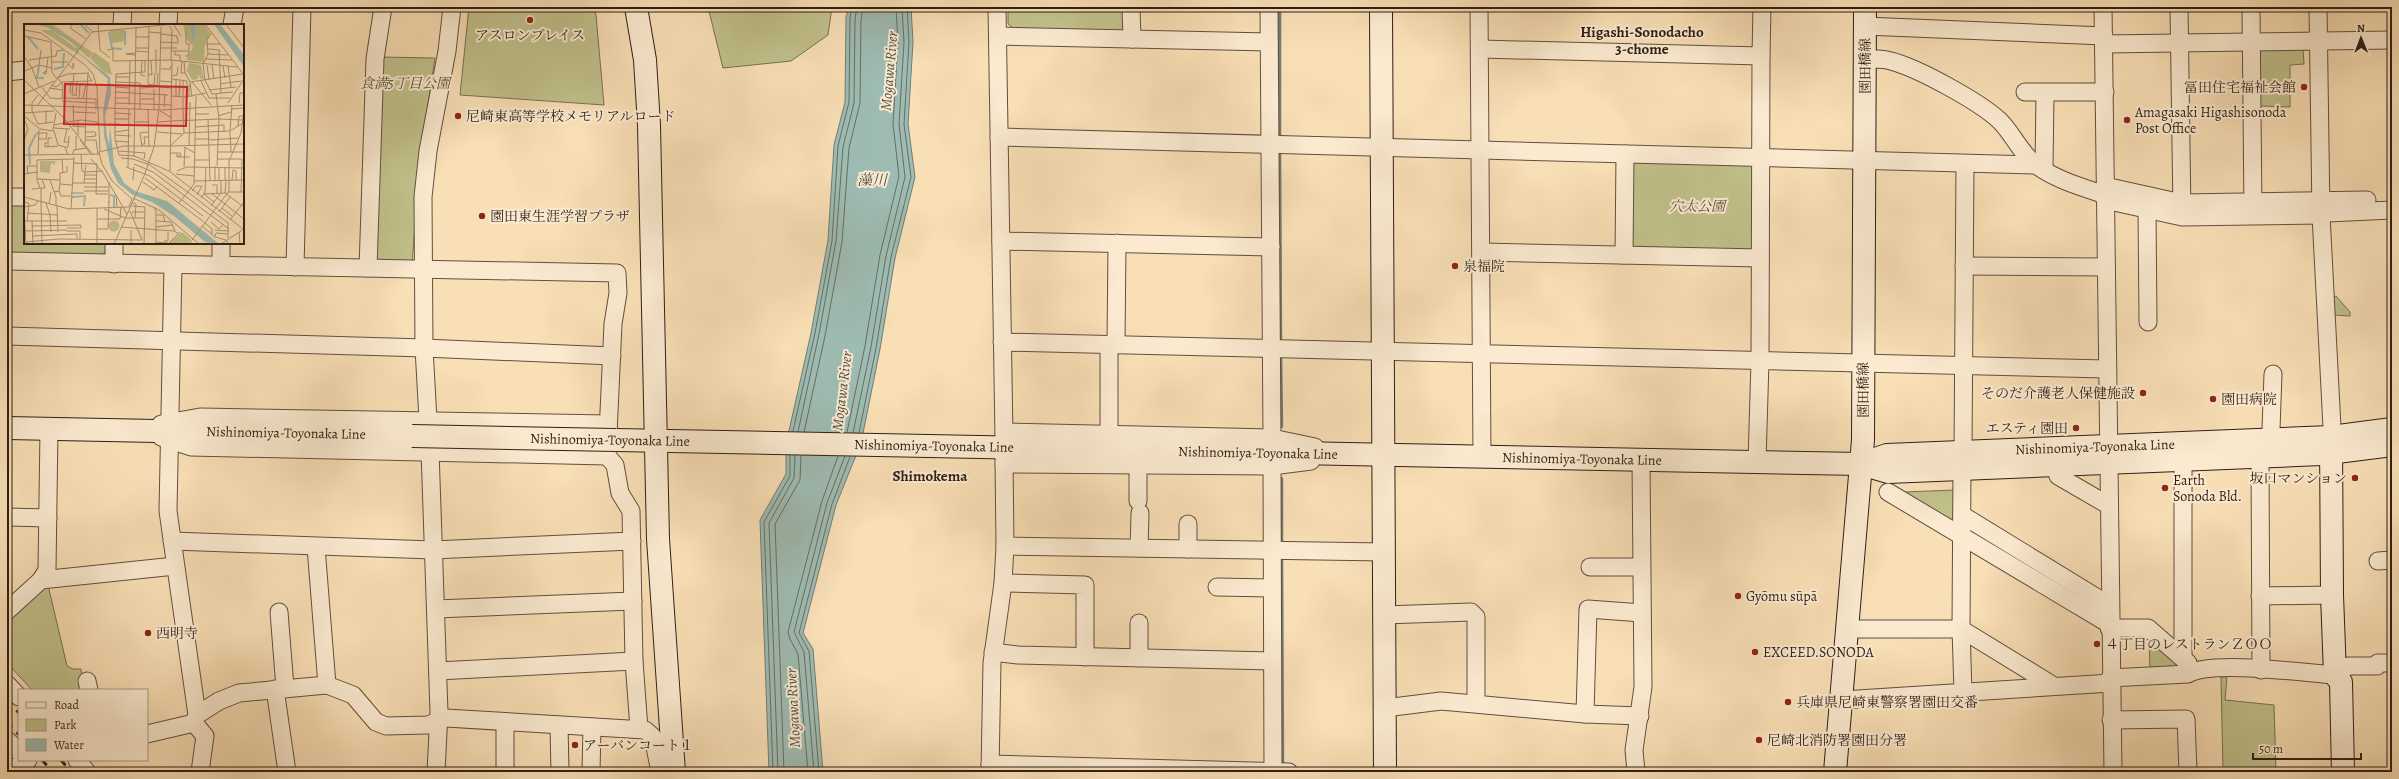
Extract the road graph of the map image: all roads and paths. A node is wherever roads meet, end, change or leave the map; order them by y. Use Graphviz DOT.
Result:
graph roads {
  1 [pos="123,7"];
  2 [pos="169,7"];
  3 [pos="234,7"];
  4 [pos="302,7"];
  5 [pos="384,7"];
  6 [pos="452,7"];
  7 [pos="636,7"];
  8 [pos="997,7"];
  9 [pos="1131,7"];
  10 [pos="1269,7"];
  11 [pos="1381,7"];
  12 [pos="1479,7"];
  13 [pos="1762,7"];
  14 [pos="2103,7"];
  15 [pos="2179,7"];
  16 [pos="2251,7"];
  17 [pos="2318,7"];
  18 [pos="1865,16"];
  19 [pos="122,24"];
  20 [pos="168,24"];
  21 [pos="232,24"];
  22 [pos="998,36"];
  23 [pos="1132,39"];
  24 [pos="2104,40"];
  25 [pos="2392,40"];
  26 [pos="1270,42"];
  27 [pos="2251,42"];
  28 [pos="2319,42"];
  29 [pos="2180,44"];
  30 [pos="1480,49"];
  31 [pos="1761,56"];
  32 [pos="1864,60"];
  33 [pos="24,70"];
  34 [pos="7,72"];
  35 [pos="2025,92"];
  36 [pos="2045,92"];
  37 [pos="2105,92"];
  38 [pos="999,137"];
  39 [pos="1276,145"];
  40 [pos="1382,147"];
  41 [pos="1480,150"];
  42 [pos="1625,154"];
  43 [pos="1760,157"];
  44 [pos="1865,159"];
  45 [pos="1965,164"];
  46 [pos="2040,168"];
  47 [pos="2105,194"];
  48 [pos="7,197"];
  49 [pos="24,197"];
  50 [pos="2392,199"];
  51 [pos="2321,208"];
  52 [pos="2147,210"];
  53 [pos="2182,210"];
  54 [pos="2253,210"];
  55 [pos="2392,210"];
  56 [pos="1001,241"];
  57 [pos="1117,243"];
  58 [pos="114,244"];
  59 [pos="221,244"];
  60 [pos="1271,247"];
  61 [pos="1482,252"];
  62 [pos="1624,255"];
  63 [pos="1760,258"];
  64 [pos="7,261"];
  65 [pos="114,264"];
  66 [pos="173,265"];
  67 [pos="221,266"];
  68 [pos="1964,266"];
  69 [pos="295,267"];
  70 [pos="368,268"];
  71 [pos="2106,268"];
  72 [pos="424,269"];
  73 [pos="2148,322"];
  74 [pos="7,336"];
  75 [pos="173,342"];
  76 [pos="1002,342"];
  77 [pos="1112,344"];
  78 [pos="424,348"];
  79 [pos="1278,349"];
  80 [pos="1383,352"];
  81 [pos="1481,354"];
  82 [pos="612,356"];
  83 [pos="1760,361"];
  84 [pos="1863,363"];
  85 [pos="1963,366"];
  86 [pos="2106,369"];
  87 [pos="2273,374"];
  88 [pos="428,420"];
  89 [pos="7,428"];
  90 [pos="49,429"];
  91 [pos="2271,429"];
  92 [pos="2392,429"];
  93 [pos="170,431"];
  94 [pos="1272,438"];
  95 [pos="610,440"];
  96 [pos="664,441"];
  97 [pos="1106,442"];
  98 [pos="2330,445"];
  99 [pos="2392,445"];
  100 [pos="1007,448"];
  101 [pos="430,451"];
  102 [pos="1355,455"];
  103 [pos="1384,455"];
  104 [pos="2108,456"];
  105 [pos="1482,457"];
  106 [pos="2260,457"];
  107 [pos="1641,460"];
  108 [pos="2184,460"];
  109 [pos="1962,461"];
  110 [pos="1757,462"];
  111 [pos="1861,464"];
  112 [pos="1138,465"];
  113 [pos="2055,465"];
  114 [pos="1272,466"];
  115 [pos="1888,492"];
  116 [pos="2108,505"];
  117 [pos="1962,515"];
  118 [pos="7,517"];
  119 [pos="48,518"];
  120 [pos="1188,524"];
  121 [pos="1962,536"];
  122 [pos="172,541"];
  123 [pos="632,541"];
  124 [pos="1005,546"];
  125 [pos="316,547"];
  126 [pos="1139,548"];
  127 [pos="1188,549"];
  128 [pos="433,550"];
  129 [pos="1278,550"];
  130 [pos="1384,552"];
  131 [pos="2038,562"];
  132 [pos="175,566"];
  133 [pos="1590,567"];
  134 [pos="1642,567"];
  135 [pos="2030,576"];
  136 [pos="41,580"];
  137 [pos="1003,583"];
  138 [pos="1217,587"];
  139 [pos="1272,588"];
  140 [pos="2332,595"];
  141 [pos="2260,596"];
  142 [pos="633,601"];
  143 [pos="2109,605"];
  144 [pos="436,609"];
  145 [pos="7,611"];
  146 [pos="278,612"];
  147 [pos="1642,613"];
  148 [pos="1384,615"];
  149 [pos="1139,623"];
  150 [pos="2109,626"];
  151 [pos="1848,629"];
  152 [pos="1961,629"];
  153 [pos="993,652"];
  154 [pos="1085,656"];
  155 [pos="1139,658"];
  156 [pos="2183,658"];
  157 [pos="634,661"];
  158 [pos="1272,661"];
  159 [pos="2392,663"];
  160 [pos="2196,670"];
  161 [pos="2261,670"];
  162 [pos="438,671"];
  163 [pos="2335,675"];
  164 [pos="2111,680"];
  165 [pos="7,684"];
  166 [pos="327,685"];
  167 [pos="2054,686"];
  168 [pos="280,689"];
  169 [pos="1963,692"];
  170 [pos="18,696"];
  171 [pos="1842,700"];
  172 [pos="1476,703"];
  173 [pos="1385,708"];
  174 [pos="1585,714"];
  175 [pos="1640,716"];
  176 [pos="196,719"];
  177 [pos="2111,720"];
  178 [pos="438,721"];
  179 [pos="505,722"];
  180 [pos="559,725"];
  181 [pos="592,727"];
  182 [pos="639,729"];
  183 [pos="148,734"];
  184 [pos="7,740"];
  185 [pos="18,751"];
  186 [pos="25,761"];
  187 [pos="28,761"];
  188 [pos="78,761"];
  189 [pos="990,768"];
  190 [pos="1113,770"];
  191 [pos="1171,770"];
  192 [pos="7,772"];
  193 [pos="37,772"];
  194 [pos="87,772"];
  195 [pos="200,772"];
  196 [pos="287,772"];
  197 [pos="436,772"];
  198 [pos="504,772"];
  199 [pos="560,772"];
  200 [pos="591,772"];
  201 [pos="660,772"];
  202 [pos="674,772"];
  203 [pos="1272,772"];
  204 [pos="1278,772"];
  205 [pos="1285,772"];
  206 [pos="1288,772"];
  207 [pos="1385,772"];
  208 [pos="1636,772"];
  209 [pos="1835,772"];
  210 [pos="2113,772"];
  211 [pos="2188,772"];
  212 [pos="2343,772"];
  1 -- 19 [label="street"];
  2 -- 20 [label="street"];
  3 -- 21 [label="street"];
  4 -- 69 [label="street"];
  5 -- 70 [label="street"];
  6 -- 72 [label="street"];
  7 -- 96 [label="main road"];
  8 -- 22 [label="street"];
  9 -- 23 [label="street"];
  10 -- 26 [label="street"];
  11 -- 40 [label="main road"];
  12 -- 30 [label="street"];
  13 -- 31 [label="street"];
  14 -- 24 [label="street"];
  15 -- 29 [label="street"];
  16 -- 27 [label="street"];
  17 -- 28 [label="street"];
  18 -- 24 [label="street"];
  18 -- 32 [label="main road, 園田橋線"];
  22 -- 23 [label="street"];
  22 -- 38 [label="street"];
  23 -- 26 [label="street"];
  24 -- 29 [label="street"];
  24 -- 37 [label="street"];
  25 -- 28 [label="street"];
  26 -- 39 [label="street"];
  27 -- 28 [label="street"];
  27 -- 29 [label="street"];
  27 -- 54 [label="street"];
  28 -- 51 [label="street"];
  29 -- 53 [label="street"];
  30 -- 31 [label="street"];
  30 -- 41 [label="street"];
  31 -- 43 [label="street"];
  32 -- 44 [label="main road, 園田橋線"];
  32 -- 46 [label="street"];
  33 -- 34 [label="street"];
  35 -- 36 [label="street"];
  36 -- 37 [label="street"];
  36 -- 46 [label="street"];
  37 -- 47 [label="street"];
  38 -- 39 [label="street"];
  38 -- 56 [label="street"];
  39 -- 40 [label="street"];
  39 -- 60 [label="street"];
  40 -- 41 [label="street"];
  40 -- 80 [label="main road"];
  41 -- 42 [label="street"];
  41 -- 61 [label="street"];
  42 -- 43 [label="street"];
  42 -- 62 [label="street"];
  43 -- 44 [label="street"];
  43 -- 63 [label="street"];
  44 -- 45 [label="street"];
  44 -- 84 [label="main road, 園田橋線"];
  45 -- 46 [label="street"];
  45 -- 68 [label="street"];
  46 -- 47 [label="street"];
  47 -- 52 [label="street"];
  47 -- 53 [label="street"];
  47 -- 71 [label="street"];
  48 -- 49 [label="street"];
  50 -- 51 [label="street"];
  51 -- 54 [label="street"];
  51 -- 55 [label="street"];
  51 -- 98 [label="street"];
  52 -- 53 [label="street"];
  52 -- 73 [label="street"];
  53 -- 54 [label="street"];
  56 -- 57 [label="street"];
  56 -- 76 [label="street"];
  57 -- 60 [label="street"];
  57 -- 77 [label="street"];
  58 -- 65 [label="street"];
  59 -- 67 [label="street"];
  60 -- 79 [label="street"];
  61 -- 62 [label="street"];
  61 -- 81 [label="street"];
  62 -- 63 [label="street"];
  63 -- 83 [label="street"];
  64 -- 65 [label="street"];
  65 -- 66 [label="street"];
  66 -- 67 [label="street"];
  66 -- 75 [label="street"];
  67 -- 69 [label="street"];
  68 -- 71 [label="street"];
  68 -- 85 [label="street"];
  69 -- 70 [label="street"];
  70 -- 72 [label="street"];
  71 -- 86 [label="street"];
  72 -- 78 [label="street"];
  72 -- 82 [label="street"];
  74 -- 75 [label="street"];
  75 -- 78 [label="street"];
  75 -- 93 [label="street"];
  76 -- 77 [label="street"];
  76 -- 100 [label="street"];
  77 -- 79 [label="street"];
  77 -- 97 [label="street"];
  78 -- 82 [label="street"];
  78 -- 88 [label="street"];
  79 -- 80 [label="street"];
  79 -- 94 [label="street"];
  80 -- 81 [label="street"];
  80 -- 103 [label="main road"];
  81 -- 83 [label="street"];
  81 -- 105 [label="street"];
  82 -- 95 [label="street"];
  83 -- 84 [label="street"];
  83 -- 110 [label="street"];
  84 -- 85 [label="street"];
  84 -- 111 [label="main road, 園田橋線"];
  85 -- 86 [label="street"];
  85 -- 109 [label="street"];
  86 -- 104 [label="street"];
  87 -- 91 [label="street"];
  88 -- 93 [label="street"];
  88 -- 95 [label="street"];
  89 -- 90 [label="main road, Nishinomiya-Toyonaka Line"];
  90 -- 93 [label="main road, Nishinomiya-Toyonaka Line"];
  90 -- 119 [label="street"];
  92 -- 98 [label="main road, Nishinomiya-Toyonaka Line"];
  93 -- 95 [label="main road, Nishinomiya-Toyonaka Line, bridge"];
  93 -- 101 [label="street"];
  93 -- 122 [label="street"];
  94 -- 97 [label="street"];
  94 -- 102 [label="street"];
  95 -- 96 [label="main road, Nishinomiya-Toyonaka Line"];
  95 -- 101 [label="street"];
  95 -- 123 [label="street"];
  96 -- 100 [label="main road, Nishinomiya-Toyonaka Line"];
  96 -- 202 [label="main road"];
  97 -- 100 [label="main road, Nishinomiya-Toyonaka Line"];
  97 -- 102 [label="main road, Nishinomiya-Toyonaka Line"];
  98 -- 99 [label="main road, Nishinomiya-Toyonaka Line"];
  98 -- 104 [label="main road, Nishinomiya-Toyonaka Line"];
  98 -- 106 [label="main road, Nishinomiya-Toyonaka Line"];
  98 -- 140 [label="main road"];
  100 -- 112 [label="street"];
  100 -- 124 [label="street"];
  101 -- 128 [label="street"];
  102 -- 103 [label="main road, Nishinomiya-Toyonaka Line"];
  102 -- 114 [label="street"];
  103 -- 105 [label="main road, Nishinomiya-Toyonaka Line"];
  103 -- 130 [label="main road"];
  104 -- 108 [label="main road, Nishinomiya-Toyonaka Line"];
  104 -- 109 [label="main road, Nishinomiya-Toyonaka Line"];
  104 -- 113 [label="main road, Nishinomiya-Toyonaka Line"];
  104 -- 116 [label="street"];
  105 -- 107 [label="main road, Nishinomiya-Toyonaka Line"];
  106 -- 108 [label="main road, Nishinomiya-Toyonaka Line"];
  106 -- 141 [label="street"];
  107 -- 110 [label="main road, Nishinomiya-Toyonaka Line"];
  107 -- 134 [label="street"];
  108 -- 156 [label="street"];
  109 -- 111 [label="main road, Nishinomiya-Toyonaka Line"];
  109 -- 113 [label="main road, Nishinomiya-Toyonaka Line"];
  109 -- 117 [label="street"];
  110 -- 111 [label="main road, Nishinomiya-Toyonaka Line"];
  111 -- 151 [label="main road, 園田橋線"];
  112 -- 114 [label="street"];
  112 -- 126 [label="street"];
  113 -- 116 [label="street"];
  114 -- 129 [label="street"];
  115 -- 121 [label="street"];
  116 -- 143 [label="street"];
  117 -- 121 [label="street"];
  117 -- 131 [label="street"];
  118 -- 119 [label="street"];
  119 -- 136 [label="street"];
  120 -- 127 [label="street"];
  121 -- 135 [label="street"];
  121 -- 152 [label="street"];
  122 -- 125 [label="street"];
  122 -- 132 [label="street"];
  123 -- 128 [label="street"];
  123 -- 142 [label="street"];
  124 -- 126 [label="street"];
  124 -- 137 [label="street"];
  125 -- 128 [label="street"];
  125 -- 166 [label="street"];
  126 -- 127 [label="street"];
  127 -- 129 [label="street"];
  128 -- 144 [label="street"];
  129 -- 130 [label="street"];
  129 -- 139 [label="street"];
  130 -- 148 [label="main road"];
  131 -- 135 [label="street"];
  131 -- 143 [label="street"];
  132 -- 136 [label="street"];
  132 -- 176 [label="street"];
  133 -- 134 [label="street"];
  134 -- 147 [label="street"];
  135 -- 150 [label="street"];
  136 -- 145 [label="street"];
  137 -- 153 [label="street"];
  137 -- 154 [label="street"];
  138 -- 139 [label="street"];
  139 -- 158 [label="street"];
  140 -- 141 [label="street"];
  140 -- 163 [label="main road"];
  141 -- 161 [label="street"];
  142 -- 144 [label="street"];
  142 -- 157 [label="street"];
  143 -- 150 [label="street"];
  144 -- 162 [label="street"];
  146 -- 168 [label="street"];
  147 -- 174 [label="street"];
  147 -- 175 [label="street"];
  148 -- 172 [label="street"];
  148 -- 173 [label="main road"];
  149 -- 155 [label="street"];
  150 -- 156 [label="street"];
  150 -- 164 [label="street"];
  151 -- 152 [label="street"];
  151 -- 171 [label="main road, 園田橋線"];
  152 -- 167 [label="street"];
  152 -- 169 [label="street"];
  153 -- 154 [label="street"];
  153 -- 189 [label="street"];
  154 -- 155 [label="street"];
  155 -- 158 [label="street"];
  156 -- 160 [label="street"];
  157 -- 162 [label="street"];
  157 -- 182 [label="street"];
  158 -- 203 [label="street"];
  159 -- 163 [label="street"];
  160 -- 161 [label="street"];
  160 -- 164 [label="street"];
  161 -- 163 [label="street"];
  162 -- 178 [label="street"];
  163 -- 212 [label="main road"];
  164 -- 167 [label="street"];
  164 -- 177 [label="street"];
  165 -- 170 [label="street"];
  166 -- 168 [label="street"];
  166 -- 178 [label="street"];
  167 -- 169 [label="street"];
  168 -- 176 [label="street"];
  168 -- 196 [label="street"];
  169 -- 171 [label="street"];
  171 -- 209 [label="main road, 園田橋線"];
  172 -- 173 [label="street"];
  172 -- 174 [label="street"];
  173 -- 207 [label="main road"];
  174 -- 175 [label="street"];
  175 -- 208 [label="street"];
  176 -- 183 [label="street"];
  176 -- 195 [label="street"];
  177 -- 210 [label="street"];
  177 -- 211 [label="street"];
  178 -- 179 [label="street"];
  178 -- 197 [label="street"];
  179 -- 180 [label="street"];
  179 -- 198 [label="street"];
  180 -- 181 [label="street"];
  180 -- 199 [label="street"];
  181 -- 182 [label="street"];
  181 -- 200 [label="street"];
  182 -- 201 [label="street"];
  184 -- 185 [label="street"];
  186 -- 192 [label="street"];
  187 -- 193 [label="street"];
  188 -- 194 [label="street"];
  189 -- 190 [label="street"];
  190 -- 191 [label="street"];
  191 -- 203 [label="street"];
  203 -- 204 [label="street"];
  204 -- 205 [label="street"];
  205 -- 206 [label="street"];
}
